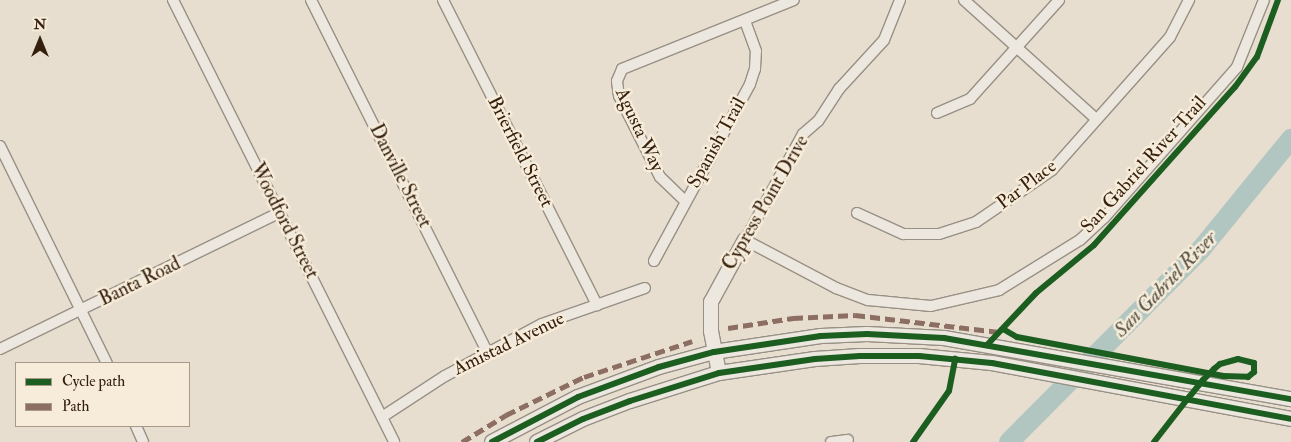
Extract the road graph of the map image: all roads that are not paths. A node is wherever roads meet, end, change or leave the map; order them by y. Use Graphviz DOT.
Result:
graph roads {
  1 [pos="173,0"];
  2 [pos="311,0"];
  3 [pos="443,0"];
  4 [pos="794,0"];
  5 [pos="900,0"];
  6 [pos="964,0"];
  7 [pos="1059,0"];
  8 [pos="1189,0"];
  9 [pos="1264,0"];
  10 [pos="745,21"];
  11 [pos="1016,48"];
  12 [pos="937,113"];
  13 [pos="1096,120"];
  14 [pos="0,146"];
  15 [pos="684,200"];
  16 [pos="279,213"];
  17 [pos="857,213"];
  18 [pos="744,240"];
  19 [pos="654,261"];
  20 [pos="645,288"];
  21 [pos="597,305"];
  22 [pos="83,310"];
  23 [pos="0,349"];
  24 [pos="714,352"];
  25 [pos="488,353"];
  26 [pos="107,362"];
  27 [pos="719,374"];
  28 [pos="1291,399"];
  29 [pos="382,417"];
  30 [pos="1291,419"];
  31 [pos="136,427"];
  32 [pos="848,440"];
  33 [pos="143,442"];
  34 [pos="394,442"];
  35 [pos="492,442"];
  36 [pos="537,442"];
  37 [pos="830,442"];
  1 -- 16 [label="street, Woodford Street"];
  2 -- 25 [label="street, Danville Street"];
  3 -- 21 [label="street, Brierfield Street"];
  4 -- 10 [label="street"];
  5 -- 18 [label="street, Cypress Point Drive"];
  6 -- 11 [label="street"];
  7 -- 11 [label="street"];
  8 -- 13 [label="street, Par Place"];
  9 -- 18 [label="street"];
  10 -- 15 [label="street, Spanish Trail"];
  10 -- 15 [label="street, Agusta Way"];
  11 -- 12 [label="street"];
  11 -- 13 [label="street"];
  13 -- 17 [label="street, Par Place"];
  14 -- 22 [label="street"];
  15 -- 19 [label="street, Spanish Trail"];
  16 -- 22 [label="street, Banta Road"];
  16 -- 29 [label="street, Woodford Street"];
  18 -- 24 [label="main road, Cypress Point Drive"];
  20 -- 21 [label="street, Amistad Avenue"];
  21 -- 25 [label="street, Amistad Avenue"];
  22 -- 23 [label="street, Banta Road"];
  22 -- 26 [label="street"];
  24 -- 27 [label="main road, Cypress Point Drive"];
  24 -- 28 [label="main road"];
  24 -- 35 [label="main road"];
  25 -- 29 [label="street, Amistad Avenue"];
  27 -- 30 [label="main road"];
  27 -- 36 [label="main road"];
  29 -- 34 [label="street, Woodford Street"];
  31 -- 33 [label="street"];
  32 -- 37 [label="street"];
}
